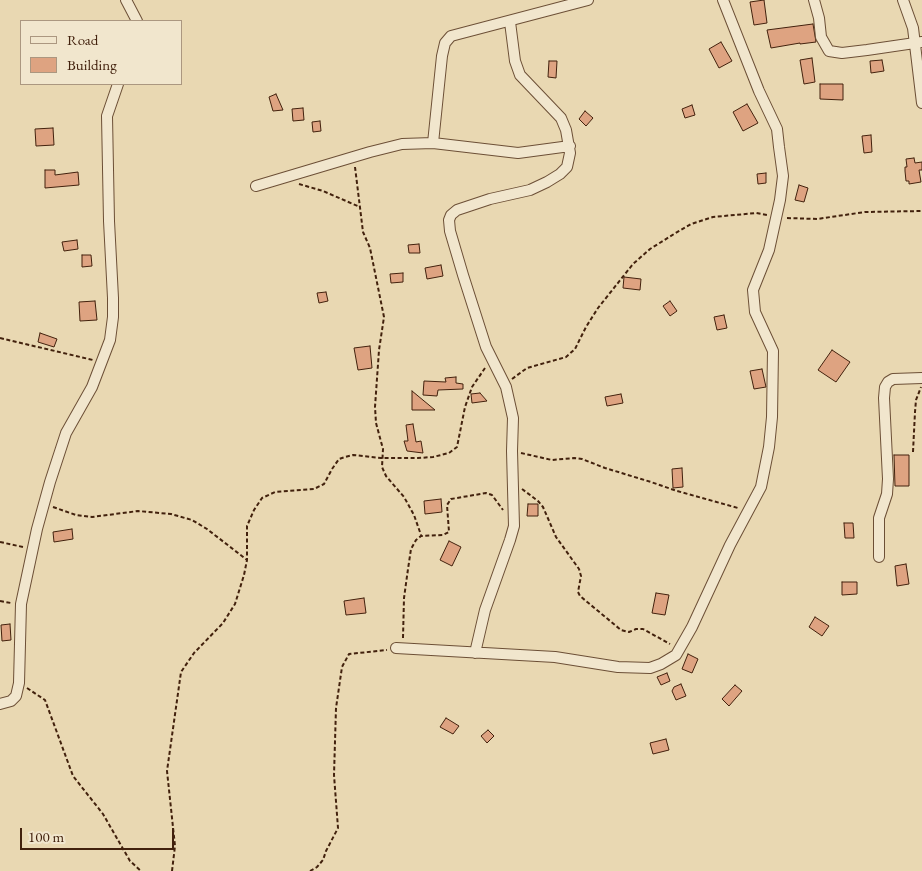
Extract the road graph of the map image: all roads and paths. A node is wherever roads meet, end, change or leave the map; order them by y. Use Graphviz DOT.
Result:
graph roads {
  1 [pos="126,0"];
  2 [pos="588,0"];
  3 [pos="723,0"];
  4 [pos="814,0"];
  5 [pos="903,0"];
  6 [pos="136,20"];
  7 [pos="510,22"];
  8 [pos="919,42"];
  9 [pos="118,85"];
  10 [pos="922,104"];
  11 [pos="433,143"];
  12 [pos="570,146"];
  13 [pos="354,157"];
  14 [pos="282,178"];
  15 [pos="256,186"];
  16 [pos="360,207"];
  17 [pos="922,211"];
  18 [pos="777,216"];
  19 [pos="0,338"];
  20 [pos="492,359"];
  21 [pos="102,362"];
  22 [pos="922,378"];
  23 [pos="922,385"];
  24 [pos="506,387"];
  25 [pos="512,451"];
  26 [pos="913,452"];
  27 [pos="381,458"];
  28 [pos="512,482"];
  29 [pos="44,503"];
  30 [pos="749,512"];
  31 [pos="421,536"];
  32 [pos="0,542"];
  33 [pos="33,549"];
  34 [pos="879,557"];
  35 [pos="247,560"];
  36 [pos="396,648"];
  37 [pos="680,649"];
  38 [pos="475,652"];
  39 [pos="19,683"];
  40 [pos="0,704"];
  41 [pos="141,871"];
  42 [pos="172,871"];
  1 -- 6 [label="street"];
  2 -- 7 [label="street"];
  3 -- 18 [label="street"];
  4 -- 8 [label="street"];
  5 -- 8 [label="street"];
  7 -- 11 [label="street"];
  7 -- 12 [label="street"];
  8 -- 10 [label="street"];
  9 -- 21 [label="street"];
  11 -- 12 [label="street"];
  11 -- 13 [label="street"];
  12 -- 20 [label="street"];
  13 -- 14 [label="street"];
  13 -- 16 [label="path"];
  14 -- 15 [label="street"];
  14 -- 16 [label="path"];
  16 -- 27 [label="path"];
  17 -- 18 [label="path"];
  18 -- 24 [label="path"];
  18 -- 30 [label="street"];
  19 -- 21 [label="path"];
  20 -- 24 [label="street"];
  20 -- 27 [label="path"];
  21 -- 29 [label="street"];
  22 -- 34 [label="street"];
  23 -- 26 [label="path"];
  24 -- 25 [label="street"];
  25 -- 28 [label="street"];
  25 -- 30 [label="path"];
  27 -- 31 [label="path"];
  27 -- 35 [label="path"];
  28 -- 37 [label="path"];
  28 -- 38 [label="street"];
  29 -- 33 [label="street"];
  29 -- 35 [label="path"];
  30 -- 37 [label="street"];
  32 -- 33 [label="path"];
  33 -- 39 [label="street"];
  35 -- 42 [label="path"];
  36 -- 38 [label="street"];
  37 -- 38 [label="street"];
  39 -- 40 [label="street"];
  39 -- 41 [label="path"];
}
